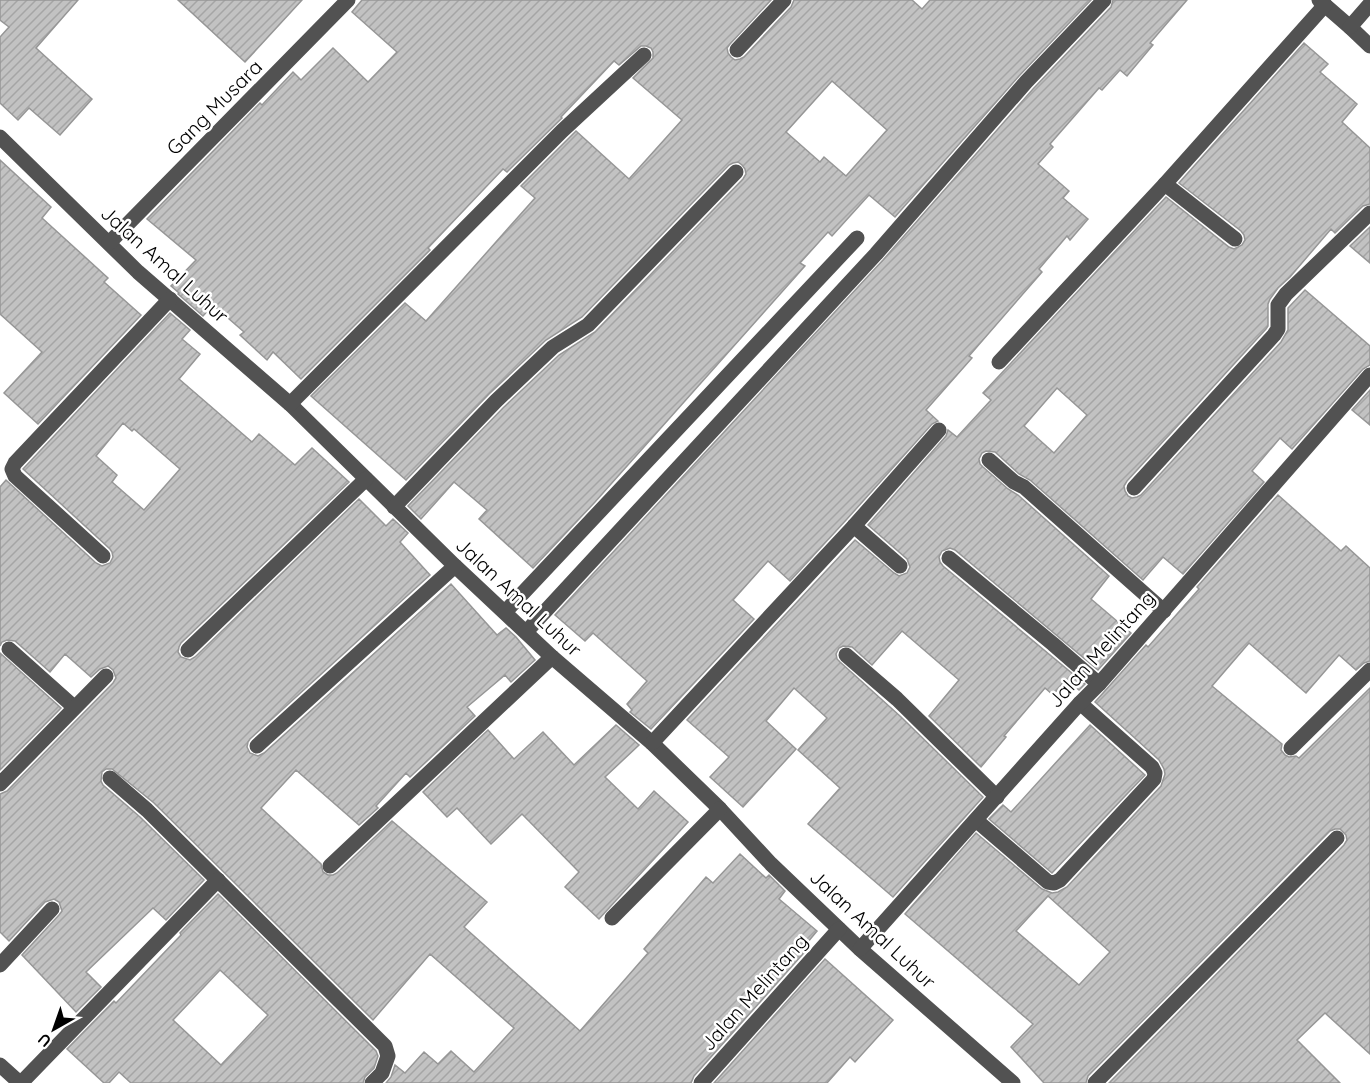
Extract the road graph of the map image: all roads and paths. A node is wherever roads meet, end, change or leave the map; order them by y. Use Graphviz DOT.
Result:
graph roads {
  1 [pos="348,0"];
  2 [pos="784,0"];
  3 [pos="1104,0"];
  4 [pos="1322,3"];
  5 [pos="1370,4"];
  6 [pos="1350,27"];
  7 [pos="1370,46"];
  8 [pos="737,50"];
  9 [pos="644,55"];
  10 [pos="1,140"];
  11 [pos="736,172"];
  12 [pos="1165,184"];
  13 [pos="1370,213"];
  14 [pos="857,238"];
  15 [pos="1235,239"];
  16 [pos="109,243"];
  17 [pos="170,299"];
  18 [pos="999,362"];
  19 [pos="1370,375"];
  20 [pos="290,404"];
  21 [pos="939,430"];
  22 [pos="989,460"];
  23 [pos="366,479"];
  24 [pos="1134,488"];
  25 [pos="394,507"];
  26 [pos="854,526"];
  27 [pos="103,556"];
  28 [pos="949,558"];
  29 [pos="455,566"];
  30 [pos="900,566"];
  31 [pos="1164,611"];
  32 [pos="505,612"];
  33 [pos="526,632"];
  34 [pos="9,649"];
  35 [pos="188,650"];
  36 [pos="846,655"];
  37 [pos="552,657"];
  38 [pos="1370,670"];
  39 [pos="106,676"];
  40 [pos="1099,684"];
  41 [pos="1080,704"];
  42 [pos="74,707"];
  43 [pos="652,743"];
  44 [pos="257,746"];
  45 [pos="1291,747"];
  46 [pos="110,778"];
  47 [pos="0,784"];
  48 [pos="998,797"];
  49 [pos="720,809"];
  50 [pos="977,821"];
  51 [pos="1337,838"];
  52 [pos="330,866"];
  53 [pos="218,880"];
  54 [pos="52,909"];
  55 [pos="612,918"];
  56 [pos="839,929"];
  57 [pos="860,950"];
  58 [pos="0,965"];
  59 [pos="11,1078"];
  60 [pos="1004,1080"];
  61 [pos="372,1083"];
  62 [pos="701,1083"];
  63 [pos="1095,1083"];
  1 -- 16 [label="street, Gang Musara"];
  2 -- 8 [label="street"];
  3 -- 33 [label="street"];
  4 -- 6 [label="street"];
  4 -- 12 [label="street"];
  5 -- 6 [label="street"];
  6 -- 7 [label="street"];
  9 -- 20 [label="street"];
  10 -- 16 [label="street, Jalan Amal Luhur"];
  11 -- 25 [label="street"];
  12 -- 15 [label="street"];
  12 -- 18 [label="street"];
  13 -- 24 [label="street"];
  14 -- 32 [label="street"];
  16 -- 17 [label="street, Jalan Amal Luhur"];
  17 -- 20 [label="street, Jalan Amal Luhur"];
  17 -- 27 [label="street"];
  19 -- 31 [label="street, Jalan Melintang"];
  20 -- 23 [label="street, Jalan Amal Luhur"];
  21 -- 26 [label="street"];
  22 -- 31 [label="street"];
  23 -- 25 [label="street, Jalan Amal Luhur"];
  23 -- 35 [label="street"];
  25 -- 29 [label="street, Jalan Amal Luhur"];
  26 -- 30 [label="street"];
  26 -- 43 [label="street"];
  28 -- 40 [label="street"];
  29 -- 32 [label="street, Jalan Amal Luhur"];
  29 -- 44 [label="street"];
  31 -- 40 [label="street, Jalan Melintang"];
  32 -- 33 [label="street, Jalan Amal Luhur"];
  33 -- 37 [label="street, Jalan Amal Luhur"];
  34 -- 42 [label="street"];
  36 -- 48 [label="street"];
  37 -- 43 [label="street, Jalan Amal Luhur"];
  37 -- 52 [label="street"];
  38 -- 45 [label="street"];
  39 -- 42 [label="street"];
  40 -- 41 [label="street, Jalan Melintang"];
  41 -- 48 [label="street, Jalan Melintang"];
  41 -- 50 [label="street"];
  42 -- 47 [label="street"];
  43 -- 49 [label="street, Jalan Amal Luhur"];
  46 -- 53 [label="street"];
  48 -- 50 [label="street, Jalan Melintang"];
  49 -- 55 [label="street"];
  49 -- 56 [label="street, Jalan Amal Luhur"];
  50 -- 57 [label="street, Jalan Melintang"];
  51 -- 63 [label="street"];
  53 -- 59 [label="street"];
  53 -- 61 [label="street"];
  54 -- 58 [label="street"];
  56 -- 57 [label="street, Jalan Amal Luhur"];
  56 -- 62 [label="street, Jalan Melintang"];
  57 -- 60 [label="street, Jalan Amal Luhur"];
}
